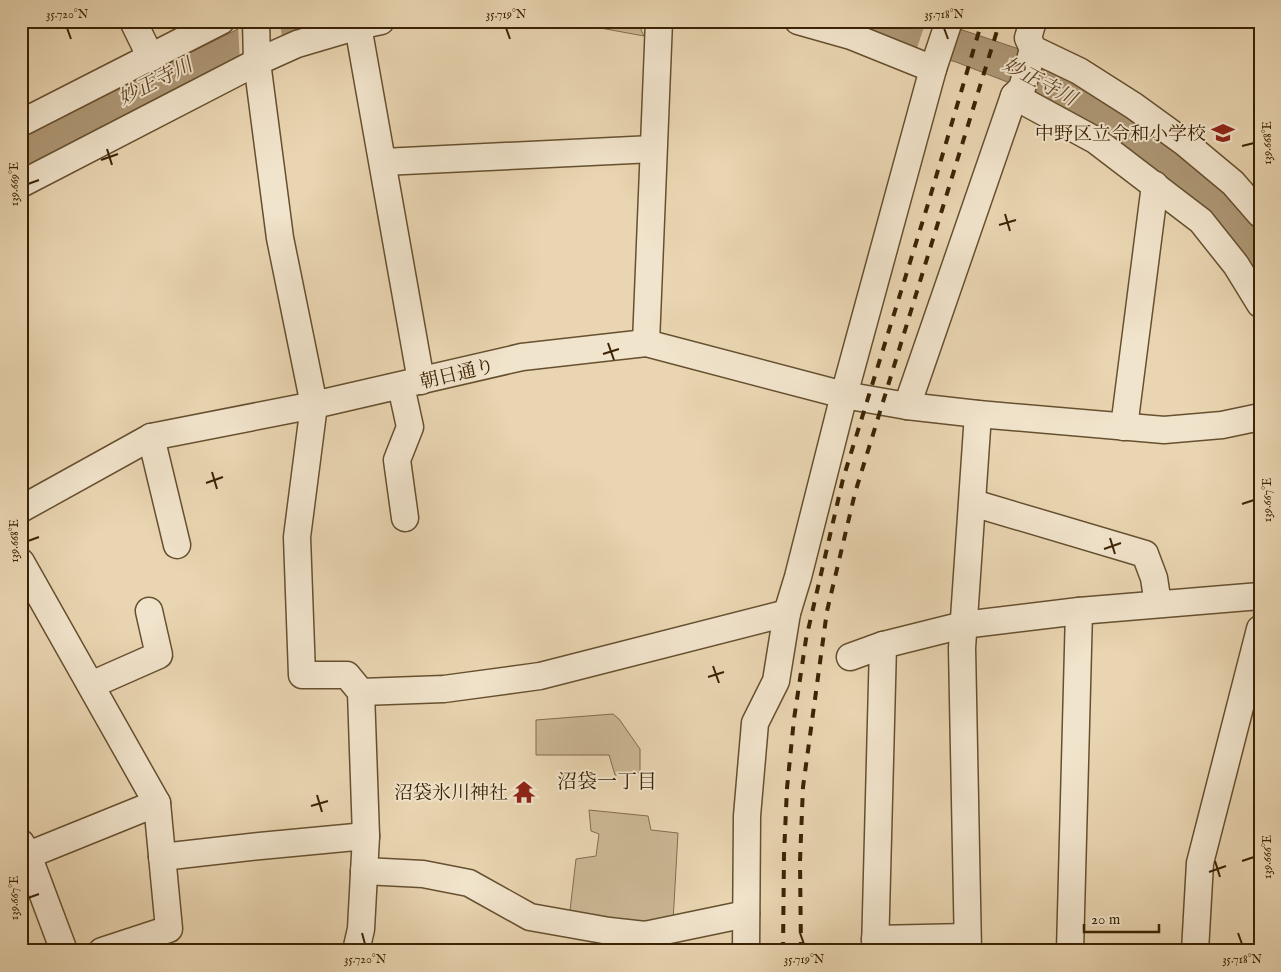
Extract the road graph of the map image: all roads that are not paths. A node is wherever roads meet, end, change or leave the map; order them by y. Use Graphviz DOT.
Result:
graph roads {
  1 [pos="133,21"];
  2 [pos="222,21"];
  3 [pos="256,21"];
  4 [pos="659,21"];
  5 [pos="798,21"];
  6 [pos="1033,21"];
  7 [pos="948,23"];
  8 [pos="370,24"];
  9 [pos="1032,52"];
  10 [pos="151,58"];
  11 [pos="258,59"];
  12 [pos="935,63"];
  13 [pos="1018,92"];
  14 [pos="21,122"];
  15 [pos="653,149"];
  16 [pos="383,162"];
  17 [pos="21,184"];
  18 [pos="1155,185"];
  19 [pos="1260,214"];
  20 [pos="1260,304"];
  21 [pos="646,343"];
  22 [pos="411,383"];
  23 [pos="844,395"];
  24 [pos="314,405"];
  25 [pos="907,406"];
  26 [pos="978,414"];
  27 [pos="1260,417"];
  28 [pos="1124,427"];
  29 [pos="151,437"];
  30 [pos="24,500"];
  31 [pos="973,502"];
  32 [pos="405,518"];
  33 [pos="177,545"];
  34 [pos="25,577"];
  35 [pos="1260,596"];
  36 [pos="1158,604"];
  37 [pos="149,611"];
  38 [pos="1079,611"];
  39 [pos="787,613"];
  40 [pos="963,625"];
  41 [pos="1260,629"];
  42 [pos="883,645"];
  43 [pos="850,657"];
  44 [pos="91,685"];
  45 [pos="361,692"];
  46 [pos="157,803"];
  47 [pos="366,836"];
  48 [pos="23,852"];
  49 [pos="162,857"];
  50 [pos="364,871"];
  51 [pos="746,914"];
  52 [pos="968,944"];
  53 [pos="875,945"];
  54 [pos="64,951"];
  55 [pos="102,951"];
  56 [pos="356,951"];
  57 [pos="746,951"];
  58 [pos="1070,951"];
  59 [pos="1195,951"];
  1 -- 10 [label="street"];
  2 -- 10 [label="street"];
  3 -- 11 [label="street"];
  4 -- 15 [label="street"];
  5 -- 12 [label="street"];
  6 -- 9 [label="street"];
  7 -- 12 [label="street"];
  8 -- 11 [label="street"];
  8 -- 16 [label="street"];
  9 -- 13 [label="street"];
  9 -- 19 [label="street"];
  10 -- 14 [label="street"];
  11 -- 17 [label="street"];
  11 -- 24 [label="street"];
  12 -- 23 [label="street"];
  13 -- 18 [label="street"];
  13 -- 25 [label="street"];
  15 -- 16 [label="street"];
  15 -- 21 [label="street"];
  16 -- 22 [label="street"];
  18 -- 20 [label="street"];
  18 -- 28 [label="street"];
  21 -- 22 [label="street, 朝日通り"];
  21 -- 23 [label="street, 朝日通り"];
  22 -- 24 [label="street, 朝日通り"];
  22 -- 32 [label="street"];
  23 -- 25 [label="street, 朝日通り"];
  23 -- 39 [label="street"];
  24 -- 29 [label="street, 朝日通り"];
  24 -- 45 [label="street"];
  25 -- 26 [label="street, 朝日通り"];
  26 -- 28 [label="street, 朝日通り"];
  26 -- 31 [label="street"];
  27 -- 28 [label="street, 朝日通り"];
  29 -- 30 [label="street, 朝日通り"];
  29 -- 33 [label="street"];
  31 -- 36 [label="street"];
  31 -- 40 [label="street"];
  34 -- 44 [label="street"];
  35 -- 36 [label="street"];
  36 -- 38 [label="street"];
  37 -- 44 [label="street"];
  38 -- 40 [label="street"];
  38 -- 58 [label="street"];
  39 -- 45 [label="street"];
  39 -- 51 [label="street"];
  40 -- 42 [label="street"];
  40 -- 52 [label="street"];
  41 -- 59 [label="street"];
  42 -- 43 [label="street"];
  42 -- 53 [label="street"];
  44 -- 46 [label="street"];
  45 -- 47 [label="street"];
  46 -- 48 [label="street"];
  46 -- 49 [label="street"];
  47 -- 49 [label="street"];
  47 -- 50 [label="street"];
  48 -- 54 [label="street"];
  49 -- 55 [label="street"];
  50 -- 51 [label="street"];
  50 -- 56 [label="street"];
  51 -- 57 [label="street"];
  52 -- 53 [label="street"];
}
